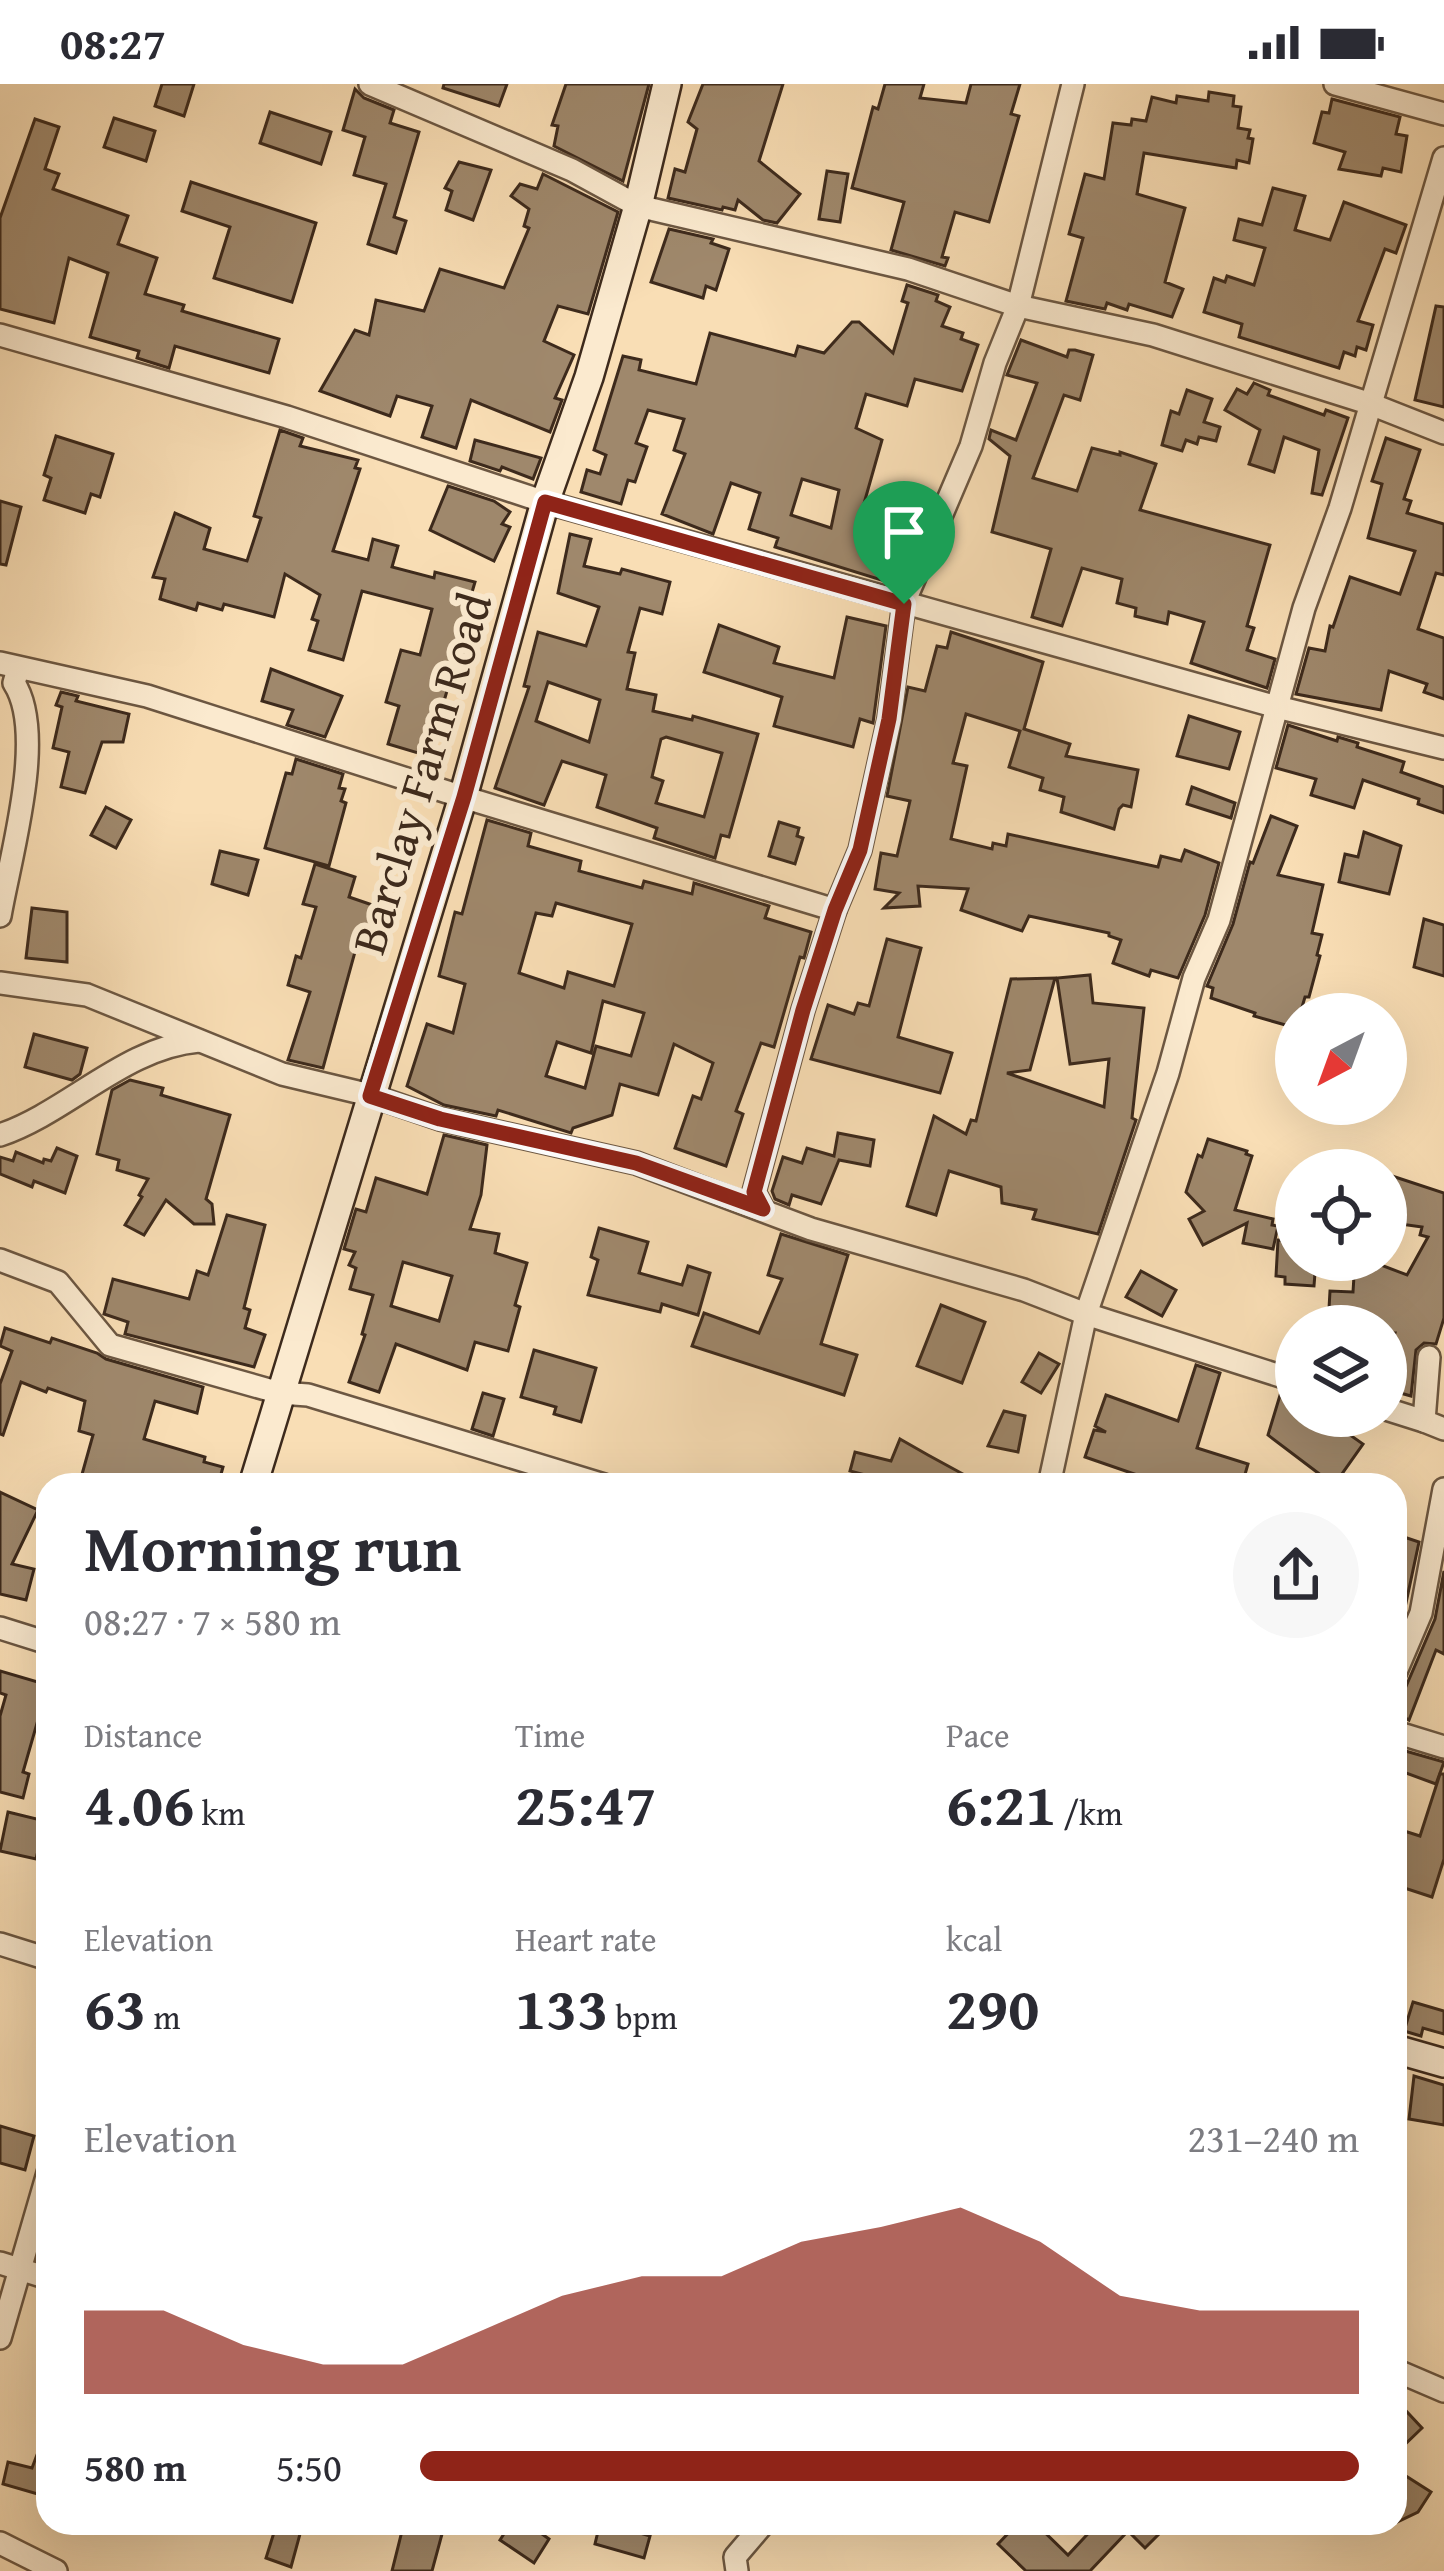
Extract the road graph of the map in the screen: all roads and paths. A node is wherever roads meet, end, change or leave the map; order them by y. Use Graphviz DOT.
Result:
graph roads {
  1 [pos="370,84"];
  2 [pos="667,84"];
  3 [pos="1073,84"];
  4 [pos="1335,84"];
  5 [pos="1444,114"];
  6 [pos="1444,158"];
  7 [pos="638,206"];
  8 [pos="1018,306"];
  9 [pos="0,335"];
  10 [pos="1368,403"];
  11 [pos="1444,433"];
  12 [pos="545,502"];
  13 [pos="904,604"];
  14 [pos="9,666"];
  15 [pos="1276,707"];
  16 [pos="1444,748"];
  17 [pos="464,797"];
  18 [pos="835,910"];
  19 [pos="0,916"];
  20 [pos="0,982"];
  21 [pos="199,1041"];
  22 [pos="370,1096"];
  23 [pos="0,1135"];
  24 [pos="763,1209"];
  25 [pos="0,1260"];
  26 [pos="1086,1314"];
  27 [pos="1429,1358"];
  28 [pos="1275,1374"];
  29 [pos="280,1393"];
  30 [pos="1434,1425"];
  31 [pos="257,1473"];
  32 [pos="565,1473"];
  33 [pos="1052,1473"];
  34 [pos="1444,1489"];
  35 [pos="0,1628"];
  36 [pos="36,1638"];
  37 [pos="1407,1645"];
  38 [pos="1407,1736"];
  39 [pos="1444,1747"];
  40 [pos="0,1944"];
  41 [pos="36,1955"];
  42 [pos="1407,2052"];
  43 [pos="1444,2063"];
  44 [pos="36,2202"];
  45 [pos="10,2266"];
  46 [pos="0,2338"];
  47 [pos="1407,2375"];
  48 [pos="1444,2391"];
  49 [pos="757,2535"];
  50 [pos="0,2543"];
  51 [pos="56,2571"];
  52 [pos="737,2571"];
  1 -- 7 [label="street"];
  2 -- 7 [label="street, Barclay Farm Road"];
  3 -- 8 [label="street"];
  4 -- 5 [label="street"];
  6 -- 10 [label="street"];
  7 -- 8 [label="street"];
  7 -- 12 [label="street, Barclay Farm Road"];
  8 -- 10 [label="street"];
  8 -- 13 [label="street"];
  9 -- 12 [label="street"];
  10 -- 11 [label="street"];
  10 -- 15 [label="street"];
  12 -- 13 [label="street"];
  12 -- 17 [label="street, Barclay Farm Road"];
  13 -- 15 [label="street"];
  13 -- 18 [label="street"];
  14 -- 17 [label="street"];
  14 -- 19 [label="street"];
  15 -- 16 [label="street"];
  15 -- 26 [label="street"];
  17 -- 18 [label="street"];
  17 -- 22 [label="street, Barclay Farm Road"];
  18 -- 24 [label="street"];
  20 -- 21 [label="street"];
  21 -- 22 [label="street"];
  21 -- 23 [label="street"];
  22 -- 24 [label="street"];
  22 -- 29 [label="street, Barclay Farm Road"];
  24 -- 26 [label="street"];
  25 -- 29 [label="street"];
  26 -- 28 [label="street"];
  26 -- 33 [label="street"];
  27 -- 30 [label="street"];
  29 -- 31 [label="street, Barclay Farm Road"];
  29 -- 32 [label="street"];
  34 -- 37 [label="street"];
  35 -- 36 [label="street"];
  38 -- 39 [label="street"];
  40 -- 41 [label="street"];
  42 -- 43 [label="street"];
  44 -- 45 [label="street"];
  45 -- 46 [label="street"];
  47 -- 48 [label="street"];
  49 -- 52 [label="street"];
  50 -- 51 [label="street"];
}
